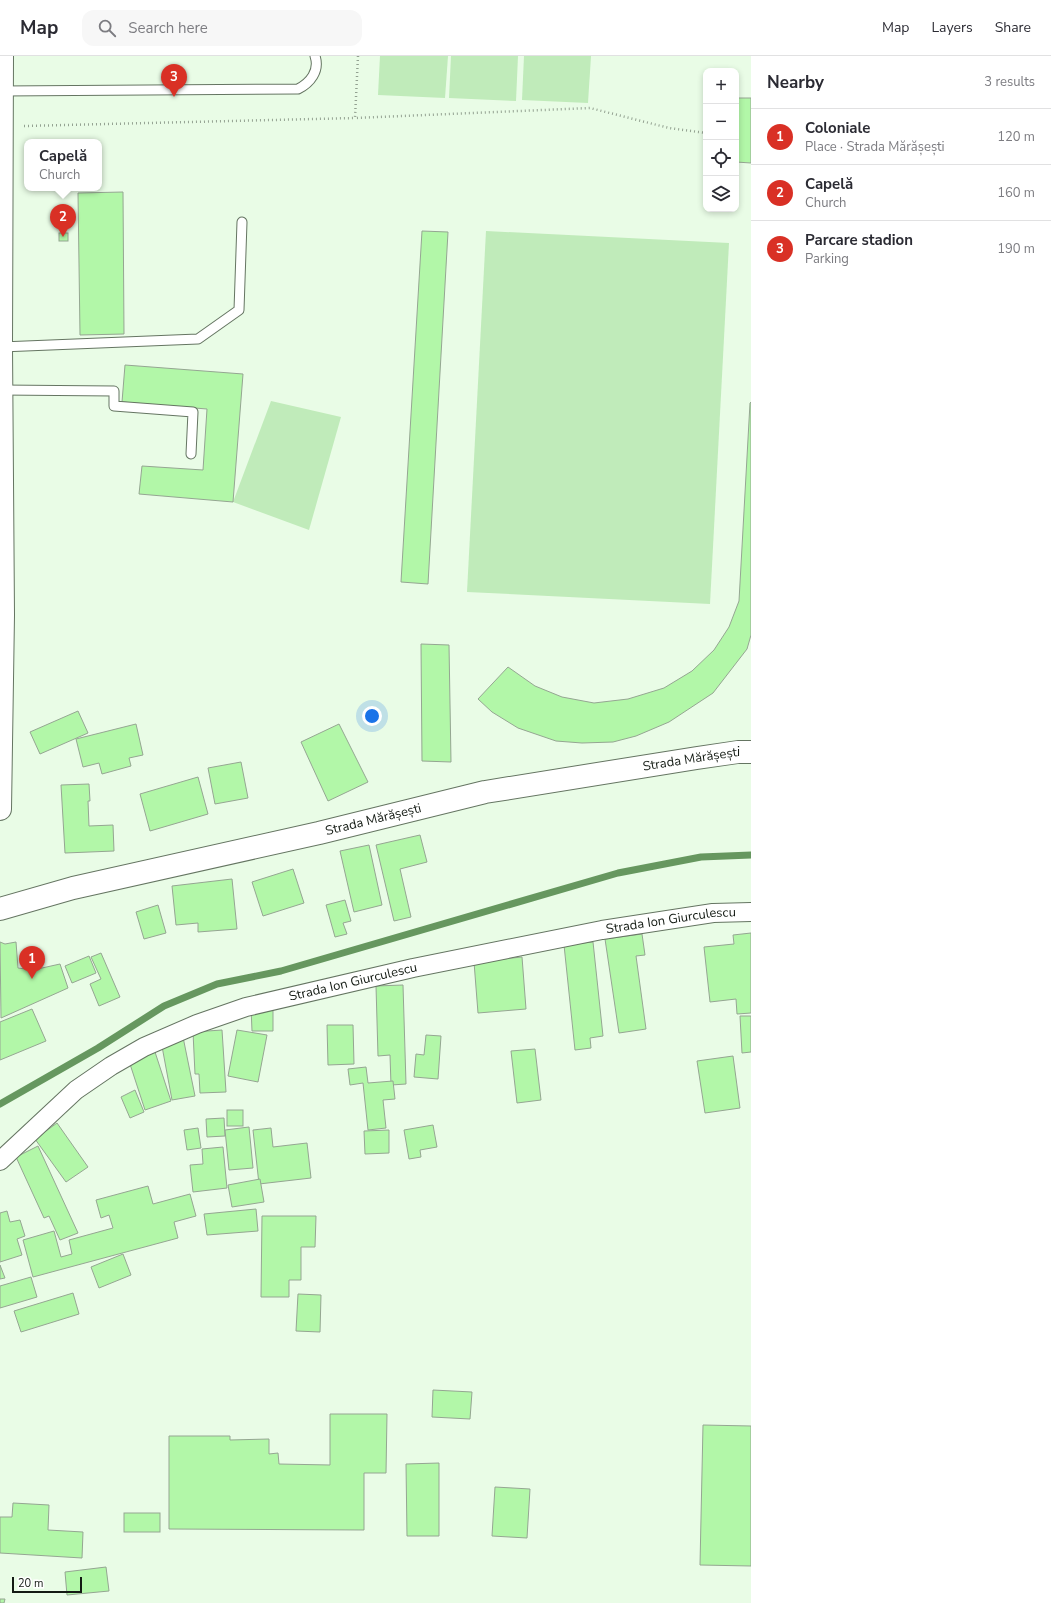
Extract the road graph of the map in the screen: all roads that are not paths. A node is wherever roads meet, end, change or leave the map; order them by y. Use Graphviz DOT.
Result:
graph roads {
  1 [pos="2,56"];
  2 [pos="315,56"];
  3 [pos="2,91"];
  4 [pos="1,127"];
  5 [pos="242,222"];
  6 [pos="1,347"];
  7 [pos="1,390"];
  8 [pos="191,454"];
  9 [pos="747,751"];
  10 [pos="0,809"];
  11 [pos="0,909"];
  12 [pos="751,912"];
  13 [pos="0,1161"];
  1 -- 3 [label="main road"];
  2 -- 3 [label="lane"];
  3 -- 4 [label="main road"];
  4 -- 6 [label="main road"];
  5 -- 6 [label="lane"];
  6 -- 7 [label="main road"];
  7 -- 8 [label="lane"];
  7 -- 10 [label="main road"];
  9 -- 11 [label="main road, Strada Mărășești"];
  12 -- 13 [label="street, Strada Ion Giurculescu"];
}
